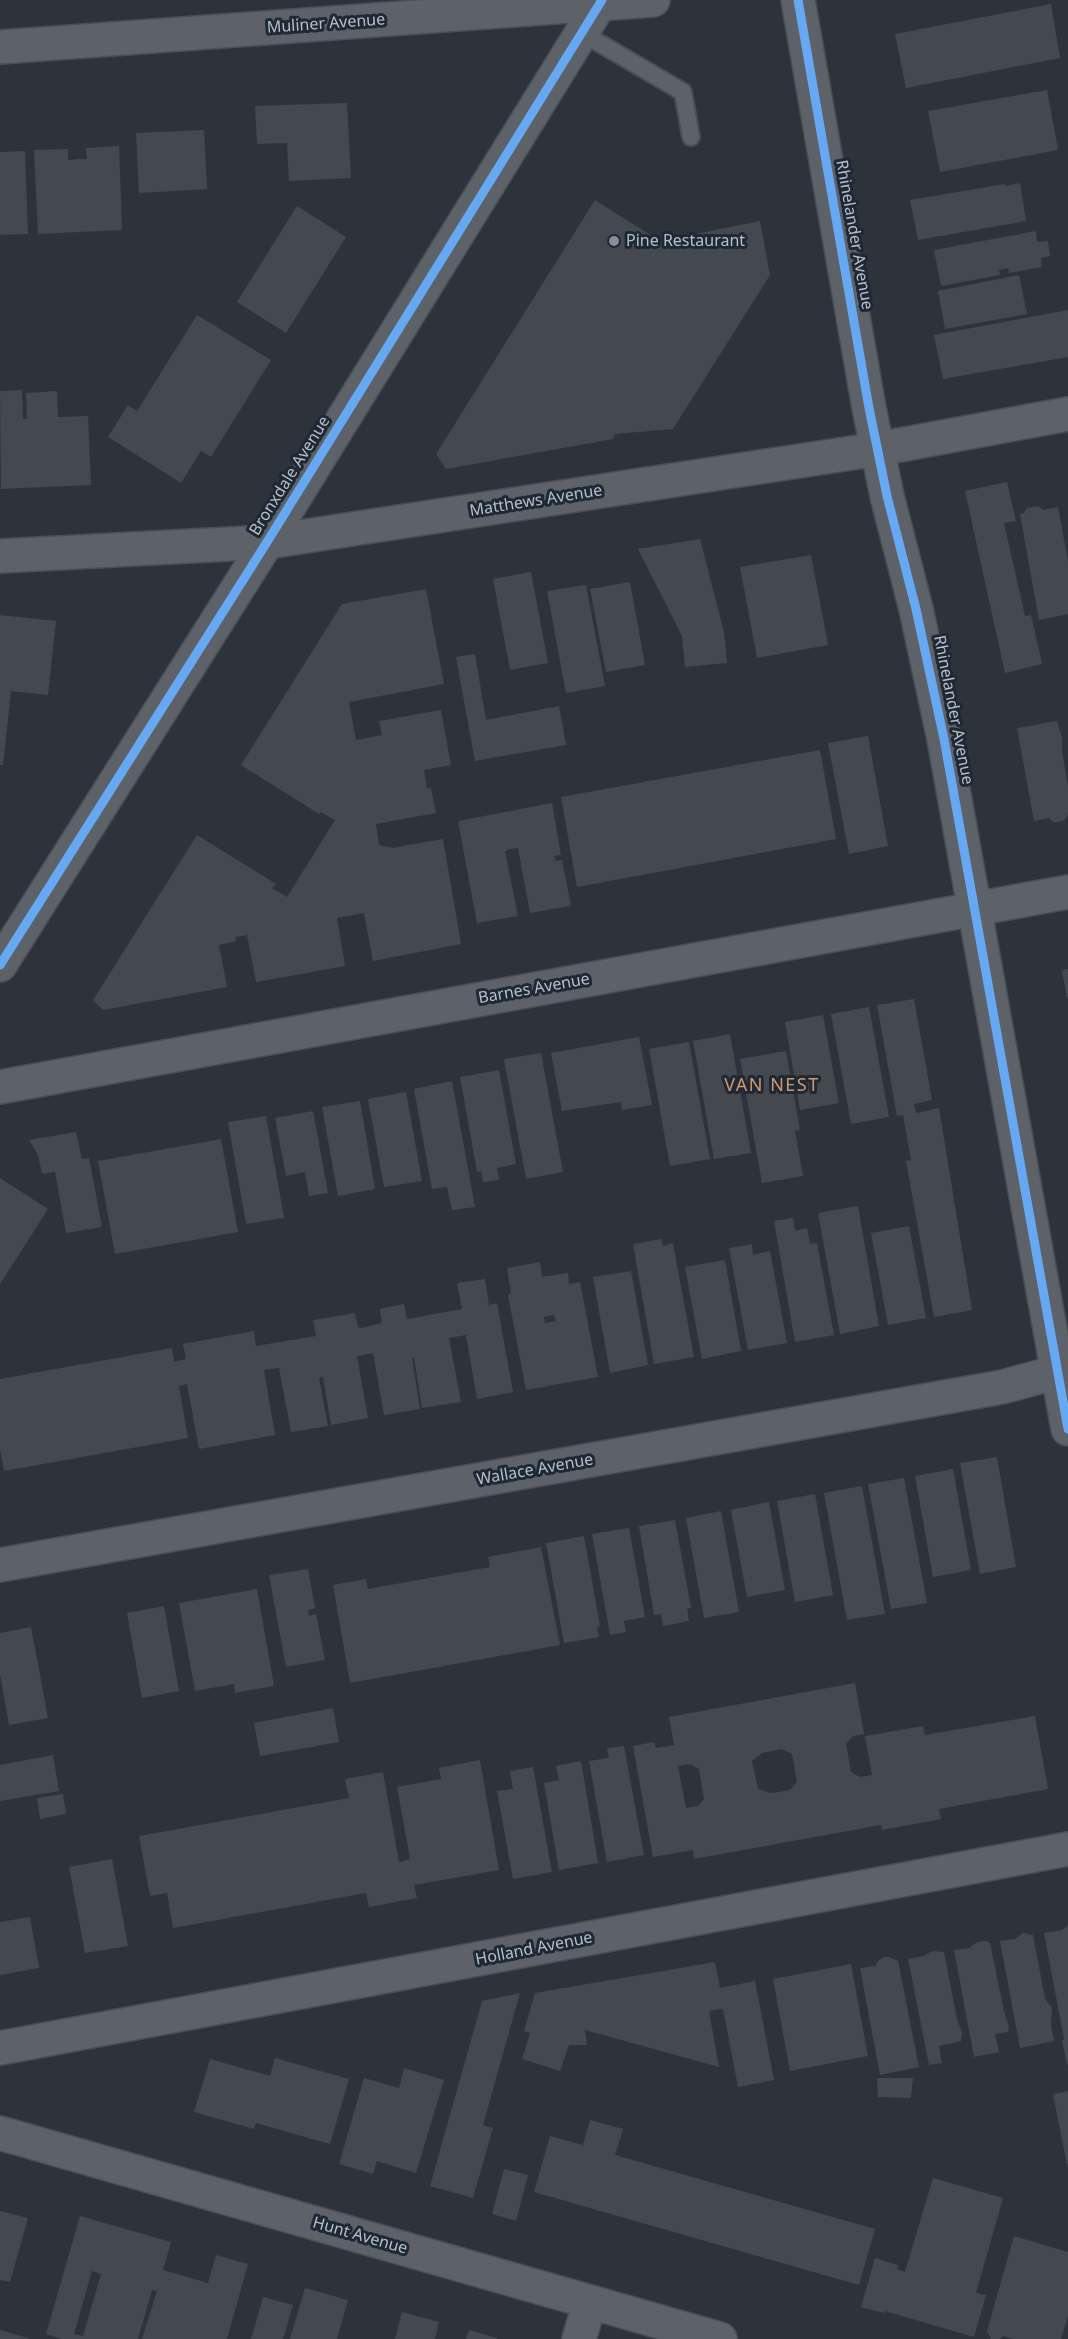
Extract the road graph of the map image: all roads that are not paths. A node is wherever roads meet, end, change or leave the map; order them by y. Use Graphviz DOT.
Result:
graph roads {
  1 [pos="653,0"];
  2 [pos="798,0"];
  3 [pos="601,2"];
  4 [pos="582,33"];
  5 [pos="0,47"];
  6 [pos="691,137"];
  7 [pos="1068,414"];
  8 [pos="878,449"];
  9 [pos="267,542"];
  10 [pos="0,556"];
  11 [pos="1068,892"];
  12 [pos="975,909"];
  13 [pos="0,964"];
  14 [pos="0,1087"];
  15 [pos="1064,1370"];
  16 [pos="1068,1429"];
  17 [pos="0,1565"];
  18 [pos="1068,1849"];
  19 [pos="0,2048"];
  20 [pos="0,2133"];
  21 [pos="590,2302"];
  22 [pos="579,2339"];
  23 [pos="720,2339"];
  1 -- 3 [label="street, Muliner Avenue"];
  2 -- 8 [label="street, Rhinelander Avenue"];
  3 -- 4 [label="street, Bronxdale Avenue"];
  3 -- 5 [label="street, Muliner Avenue"];
  4 -- 6 [label="lane"];
  4 -- 9 [label="street, Bronxdale Avenue"];
  7 -- 8 [label="street, Matthews Avenue"];
  8 -- 9 [label="street, Matthews Avenue"];
  8 -- 12 [label="street, Rhinelander Avenue"];
  9 -- 10 [label="street, Matthews Avenue"];
  9 -- 13 [label="street, Bronxdale Avenue"];
  11 -- 12 [label="street, Barnes Avenue"];
  12 -- 14 [label="street, Barnes Avenue"];
  12 -- 15 [label="street, Rhinelander Avenue"];
  15 -- 16 [label="street, Rhinelander Avenue"];
  15 -- 17 [label="street, Wallace Avenue"];
  18 -- 19 [label="street, Holland Avenue"];
  20 -- 21 [label="street, Hunt Avenue"];
  21 -- 22 [label="street"];
  21 -- 23 [label="street, Hunt Avenue"];
}
